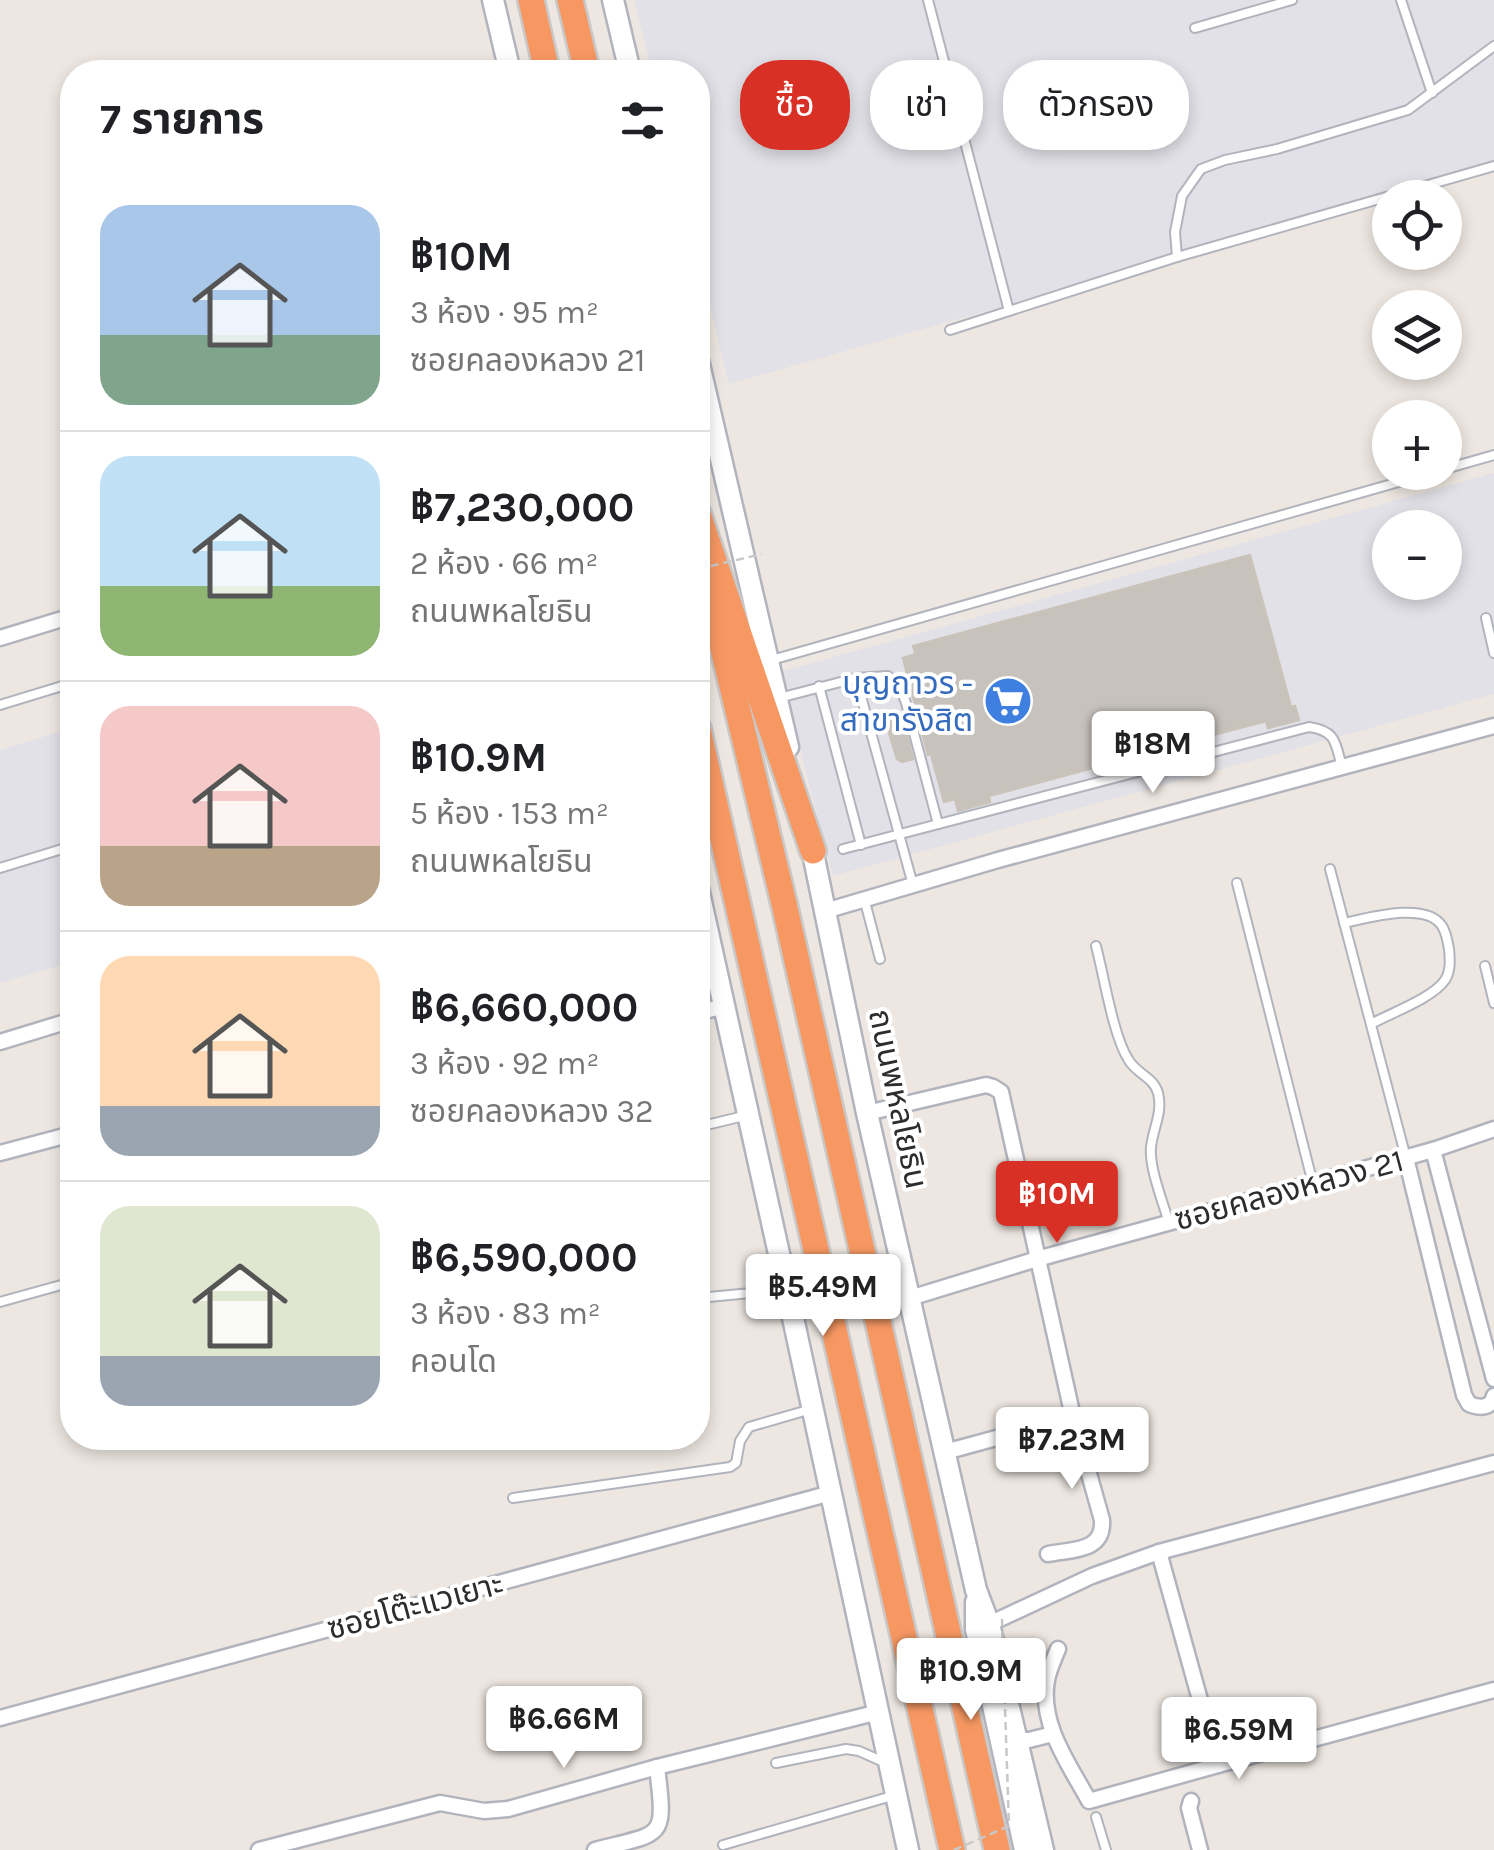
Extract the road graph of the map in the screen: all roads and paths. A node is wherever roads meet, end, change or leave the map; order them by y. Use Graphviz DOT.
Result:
graph roads {
  1 [pos="493,0"];
  2 [pos="531,0"];
  3 [pos="570,0"];
  4 [pos="613,0"];
  5 [pos="928,0"];
  6 [pos="1292,0"];
  7 [pos="1401,0"];
  8 [pos="1195,28"];
  9 [pos="1494,46"];
  10 [pos="507,60"];
  11 [pos="544,60"];
  12 [pos="583,60"];
  13 [pos="627,60"];
  14 [pos="1432,93"];
  15 [pos="1494,166"];
  16 [pos="1176,257"];
  17 [pos="1009,311"];
  18 [pos="950,330"];
  19 [pos="710,412"];
  20 [pos="1494,456"];
  21 [pos="1462,464"];
  22 [pos="1372,490"];
  23 [pos="710,549"];
  24 [pos="762,554"];
  25 [pos="710,566"];
  26 [pos="710,594"];
  27 [pos="1486,618"];
  28 [pos="60,620"];
  29 [pos="0,638"];
  30 [pos="1494,652"];
  31 [pos="768,661"];
  32 [pos="856,678"];
  33 [pos="819,686"];
  34 [pos="60,687"];
  35 [pos="777,699"];
  36 [pos="0,704"];
  37 [pos="1494,726"];
  38 [pos="1342,768"];
  39 [pos="710,782"];
  40 [pos="938,824"];
  41 [pos="900,834"];
  42 [pos="861,844"];
  43 [pos="843,849"];
  44 [pos="60,850"];
  45 [pos="813,852"];
  46 [pos="0,868"];
  47 [pos="1330,869"];
  48 [pos="913,884"];
  49 [pos="1237,884"];
  50 [pos="864,898"];
  51 [pos="825,911"];
  52 [pos="1344,923"];
  53 [pos="1096,946"];
  54 [pos="880,960"];
  55 [pos="1484,966"];
  56 [pos="710,978"];
  57 [pos="1494,1004"];
  58 [pos="724,1006"];
  59 [pos="710,1010"];
  60 [pos="60,1024"];
  61 [pos="1371,1024"];
  62 [pos="0,1042"];
  63 [pos="867,1113"];
  64 [pos="748,1116"];
  65 [pos="710,1124"];
  66 [pos="1494,1129"];
  67 [pos="60,1137"];
  68 [pos="1433,1150"];
  69 [pos="0,1153"];
  70 [pos="1406,1158"];
  71 [pos="1313,1184"];
  72 [pos="1169,1223"];
  73 [pos="1038,1259"];
  74 [pos="60,1285"];
  75 [pos="787,1290"];
  76 [pos="710,1297"];
  77 [pos="910,1298"];
  78 [pos="0,1302"];
  79 [pos="1494,1379"];
  80 [pos="1494,1396"];
  81 [pos="813,1409"];
  82 [pos="1073,1417"];
  83 [pos="945,1452"];
  84 [pos="1494,1463"];
  85 [pos="831,1494"];
  86 [pos="513,1498"];
  87 [pos="1158,1552"];
  88 [pos="1048,1554"];
  89 [pos="976,1590"];
  90 [pos="996,1622"];
  91 [pos="1058,1648"];
  92 [pos="1494,1690"];
  93 [pos="879,1712"];
  94 [pos="0,1718"];
  95 [pos="1053,1734"];
  96 [pos="1016,1740"];
  97 [pos="776,1763"];
  98 [pos="890,1764"];
  99 [pos="1218,1765"];
  100 [pos="656,1768"];
  101 [pos="897,1797"];
  102 [pos="1191,1801"];
  103 [pos="1096,1817"];
  104 [pos="640,1844"];
  105 [pos="723,1845"];
  106 [pos="260,1850"];
  107 [pos="596,1850"];
  108 [pos="910,1850"];
  109 [pos="953,1850"];
  110 [pos="997,1850"];
  111 [pos="1025,1850"];
  112 [pos="1043,1850"];
  113 [pos="1106,1850"];
  114 [pos="1200,1850"];
  1 -- 10 [label="main road"];
  2 -- 11 [label="highway"];
  3 -- 12 [label="highway"];
  4 -- 13 [label="main road"];
  5 -- 17 [label="lane"];
  6 -- 8 [label="lane"];
  7 -- 14 [label="lane"];
  9 -- 14 [label="lane"];
  14 -- 16 [label="lane"];
  15 -- 16 [label="lane"];
  16 -- 17 [label="lane"];
  17 -- 18 [label="lane"];
  19 -- 31 [label="main road, ถนนพหลโยธิน"];
  20 -- 21 [label="lane"];
  22 -- 31 [label="lane"];
  23 -- 45 [label="highway"];
  24 -- 25 [label="path, bridge"];
  26 -- 110 [label="highway, ถนนพหลโยธิน"];
  27 -- 30 [label="lane"];
  28 -- 29 [label="street"];
  31 -- 35 [label="main road, ถนนพหลโยธิน"];
  32 -- 33 [label="lane"];
  32 -- 40 [label="lane"];
  32 -- 41 [label="lane"];
  33 -- 35 [label="lane"];
  33 -- 42 [label="lane"];
  34 -- 36 [label="lane"];
  35 -- 45 [label="main road, ถนนพหลโยธิน"];
  37 -- 38 [label="street"];
  38 -- 40 [label="lane"];
  38 -- 48 [label="street"];
  39 -- 109 [label="highway"];
  40 -- 41 [label="lane"];
  41 -- 42 [label="lane"];
  41 -- 48 [label="lane"];
  42 -- 43 [label="lane"];
  44 -- 46 [label="lane"];
  45 -- 51 [label="main road, ถนนพหลโยธิน"];
  47 -- 52 [label="lane"];
  48 -- 50 [label="street"];
  49 -- 71 [label="lane"];
  50 -- 51 [label="street"];
  50 -- 54 [label="lane"];
  51 -- 63 [label="main road, ถนนพหลโยธิน"];
  52 -- 61 [label="lane"];
  52 -- 61 [label="lane"];
  53 -- 72 [label="lane"];
  55 -- 57 [label="lane"];
  56 -- 58 [label="main road"];
  58 -- 59 [label="street"];
  58 -- 64 [label="main road"];
  60 -- 62 [label="street"];
  61 -- 70 [label="lane"];
  63 -- 73 [label="street"];
  63 -- 77 [label="main road, ถนนพหลโยธิน"];
  64 -- 65 [label="lane"];
  64 -- 75 [label="main road"];
  66 -- 68 [label="street, ซอยคลองหลวง 21"];
  67 -- 69 [label="street"];
  68 -- 70 [label="street, ซอยคลองหลวง 21"];
  68 -- 79 [label="street"];
  70 -- 71 [label="street, ซอยคลองหลวง 21"];
  70 -- 80 [label="street"];
  71 -- 72 [label="street, ซอยคลองหลวง 21"];
  72 -- 73 [label="street, ซอยคลองหลวง 21"];
  73 -- 77 [label="street, ซอยคลองหลวง 21"];
  73 -- 82 [label="street"];
  74 -- 78 [label="lane"];
  75 -- 76 [label="lane"];
  75 -- 81 [label="main road"];
  77 -- 83 [label="main road, ถนนพหลโยธิน"];
  81 -- 85 [label="main road"];
  81 -- 86 [label="lane"];
  82 -- 83 [label="street"];
  82 -- 88 [label="street"];
  83 -- 89 [label="main road, ถนนพหลโยธิน"];
  84 -- 87 [label="street"];
  85 -- 93 [label="main road"];
  85 -- 94 [label="street, ซอยโต๊ะแวเยาะ"];
  87 -- 90 [label="street"];
  87 -- 99 [label="street"];
  89 -- 90 [label="main road, ถนนพหลโยธิน"];
  89 -- 111 [label="main road"];
  90 -- 96 [label="main road, ถนนพหลโยธิน"];
  90 -- 109 [label="path, bridge"];
  91 -- 95 [label="street"];
  92 -- 99 [label="street"];
  93 -- 98 [label="main road"];
  93 -- 100 [label="street"];
  95 -- 96 [label="street"];
  95 -- 99 [label="street"];
  96 -- 112 [label="main road, ถนนพหลโยธิน"];
  97 -- 98 [label="lane"];
  98 -- 101 [label="main road"];
  100 -- 104 [label="street"];
  100 -- 106 [label="street"];
  101 -- 105 [label="lane"];
  101 -- 108 [label="main road"];
  102 -- 114 [label="street"];
  103 -- 113 [label="lane"];
  104 -- 107 [label="street"];
}
